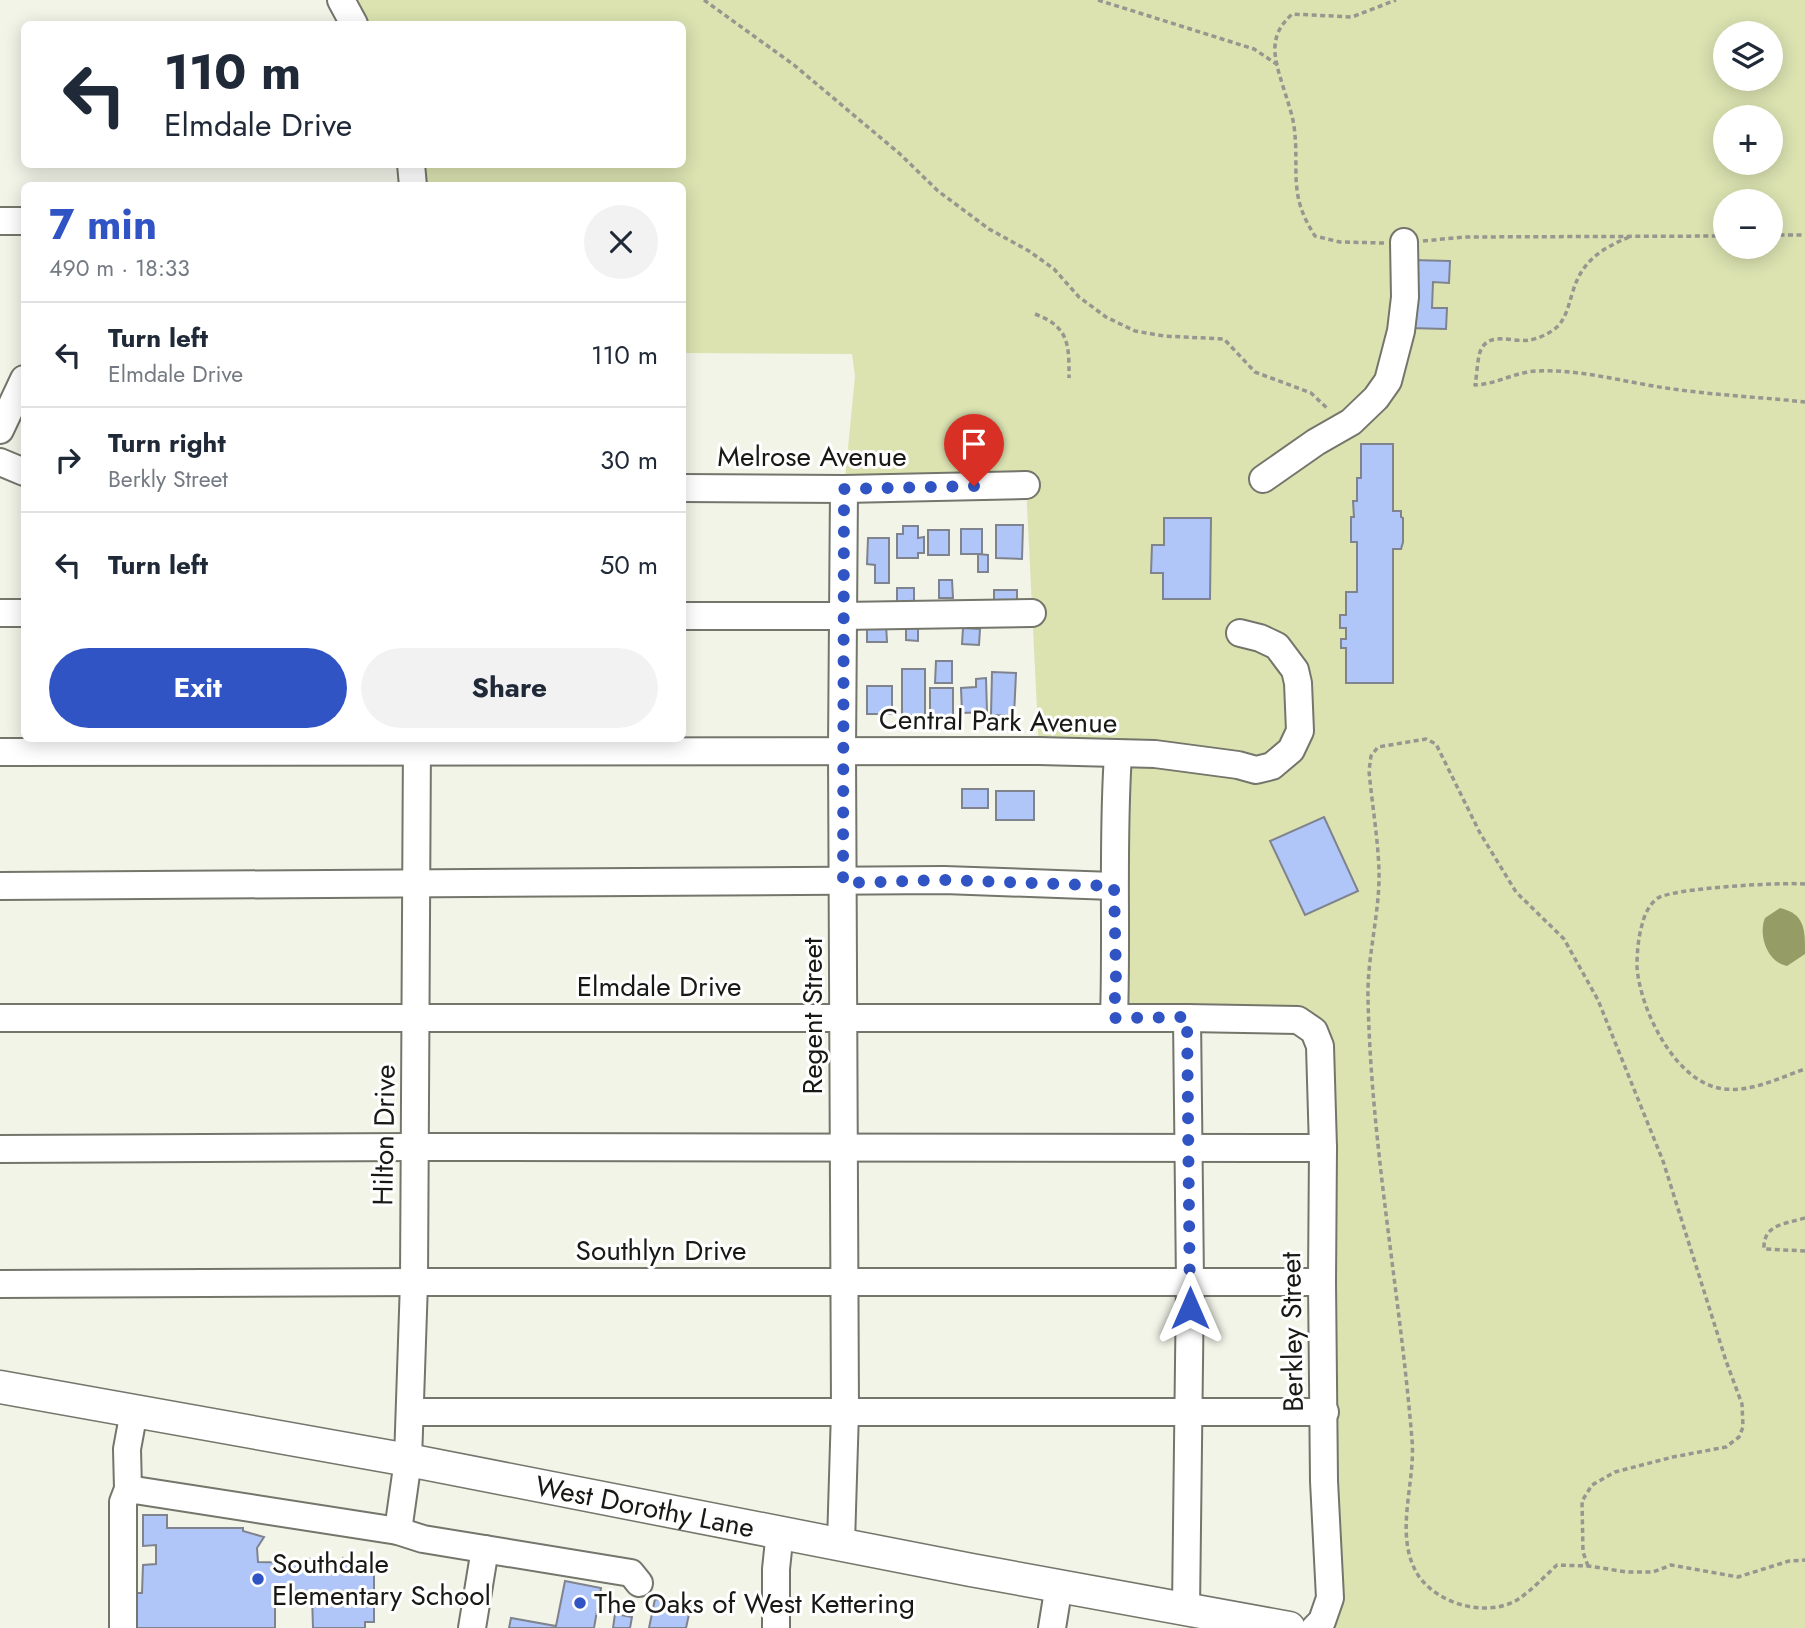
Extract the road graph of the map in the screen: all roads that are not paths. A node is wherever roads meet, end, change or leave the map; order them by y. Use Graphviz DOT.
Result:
graph roads {
  1 [pos="341,0"];
  2 [pos="352,21"];
  3 [pos="0,221"];
  4 [pos="21,221"];
  5 [pos="1405,242"];
  6 [pos="21,385"];
  7 [pos="0,430"];
  8 [pos="0,462"];
  9 [pos="21,471"];
  10 [pos="1264,479"];
  11 [pos="1026,485"];
  12 [pos="686,488"];
  13 [pos="844,489"];
  14 [pos="0,613"];
  15 [pos="21,613"];
  16 [pos="1032,613"];
  17 [pos="686,616"];
  18 [pos="842,616"];
  19 [pos="1240,634"];
  20 [pos="418,745"];
  21 [pos="842,750"];
  22 [pos="0,752"];
  23 [pos="1118,755"];
  24 [pos="416,883"];
  25 [pos="843,883"];
  26 [pos="0,886"];
  27 [pos="1114,886"];
  28 [pos="417,1016"];
  29 [pos="1187,1017"];
  30 [pos="0,1018"];
  31 [pos="845,1018"];
  32 [pos="1114,1018"];
  33 [pos="1314,1031"];
  34 [pos="414,1147"];
  35 [pos="843,1148"];
  36 [pos="1188,1148"];
  37 [pos="1323,1148"];
  38 [pos="0,1149"];
  39 [pos="414,1282"];
  40 [pos="843,1282"];
  41 [pos="1190,1282"];
  42 [pos="1322,1282"];
  43 [pos="0,1284"];
  44 [pos="0,1387"];
  45 [pos="134,1411"];
  46 [pos="845,1411"];
  47 [pos="410,1412"];
  48 [pos="1189,1412"];
  49 [pos="1325,1412"];
  50 [pos="408,1460"];
  51 [pos="128,1489"];
  52 [pos="398,1531"];
  53 [pos="780,1531"];
  54 [pos="841,1543"];
  55 [pos="485,1549"];
  56 [pos="639,1583"];
  57 [pos="1059,1586"];
  58 [pos="1186,1609"];
  59 [pos="123,1628"];
  60 [pos="472,1628"];
  61 [pos="776,1628"];
  62 [pos="1052,1628"];
  63 [pos="1289,1628"];
  64 [pos="1315,1628"];
  1 -- 2 [label="street"];
  3 -- 4 [label="street"];
  5 -- 10 [label="street"];
  6 -- 7 [label="street"];
  8 -- 9 [label="street"];
  11 -- 13 [label="street, Melrose Avenue"];
  12 -- 13 [label="street, Melrose Avenue"];
  13 -- 18 [label="street, Regent Street"];
  14 -- 15 [label="street"];
  16 -- 18 [label="street"];
  17 -- 18 [label="street"];
  18 -- 21 [label="street, Regent Street"];
  19 -- 23 [label="street, Central Park Avenue"];
  20 -- 21 [label="street, Central Park Avenue"];
  20 -- 22 [label="street, Central Park Avenue"];
  20 -- 24 [label="street, Hilton Drive"];
  21 -- 23 [label="street, Central Park Avenue"];
  21 -- 25 [label="street, Regent Street"];
  23 -- 27 [label="street"];
  24 -- 25 [label="street"];
  24 -- 26 [label="street"];
  24 -- 28 [label="street, Hilton Drive"];
  25 -- 27 [label="street"];
  25 -- 31 [label="street, Regent Street"];
  27 -- 32 [label="street"];
  28 -- 30 [label="street, Elmdale Drive"];
  28 -- 31 [label="street, Elmdale Drive"];
  28 -- 34 [label="street, Hilton Drive"];
  29 -- 32 [label="street, Elmdale Drive"];
  29 -- 33 [label="street, Elmdale Drive"];
  29 -- 36 [label="street"];
  31 -- 32 [label="street, Elmdale Drive"];
  31 -- 35 [label="street, Regent Street"];
  33 -- 37 [label="street, Berkley Street"];
  34 -- 35 [label="street"];
  34 -- 38 [label="street"];
  34 -- 39 [label="street, Hilton Drive"];
  35 -- 36 [label="street"];
  35 -- 40 [label="street, Regent Street"];
  36 -- 37 [label="street"];
  36 -- 41 [label="street"];
  37 -- 42 [label="street, Berkley Street"];
  39 -- 40 [label="street, Southlyn Drive"];
  39 -- 43 [label="street, Southlyn Drive"];
  39 -- 47 [label="street, Hilton Drive"];
  40 -- 41 [label="street, Southlyn Drive"];
  40 -- 46 [label="street, Regent Street"];
  41 -- 42 [label="street, Southlyn Drive"];
  41 -- 48 [label="street"];
  42 -- 49 [label="street, Berkley Street"];
  44 -- 45 [label="main road, West Dorothy Lane"];
  45 -- 50 [label="main road, West Dorothy Lane"];
  45 -- 51 [label="street"];
  46 -- 47 [label="street"];
  46 -- 48 [label="street"];
  46 -- 54 [label="street, Regent Street"];
  47 -- 50 [label="street, Hilton Drive"];
  48 -- 49 [label="street"];
  48 -- 58 [label="street"];
  49 -- 64 [label="street, Berkley Street"];
  50 -- 52 [label="street, Hilton Drive"];
  50 -- 53 [label="main road, West Dorothy Lane"];
  51 -- 52 [label="street"];
  51 -- 59 [label="street"];
  52 -- 55 [label="street"];
  53 -- 54 [label="main road, West Dorothy Lane"];
  53 -- 61 [label="street"];
  54 -- 57 [label="main road, West Dorothy Lane"];
  55 -- 56 [label="street"];
  55 -- 60 [label="street"];
  57 -- 58 [label="main road, West Dorothy Lane"];
  57 -- 62 [label="street"];
  58 -- 63 [label="main road, West Dorothy Lane"];
}
